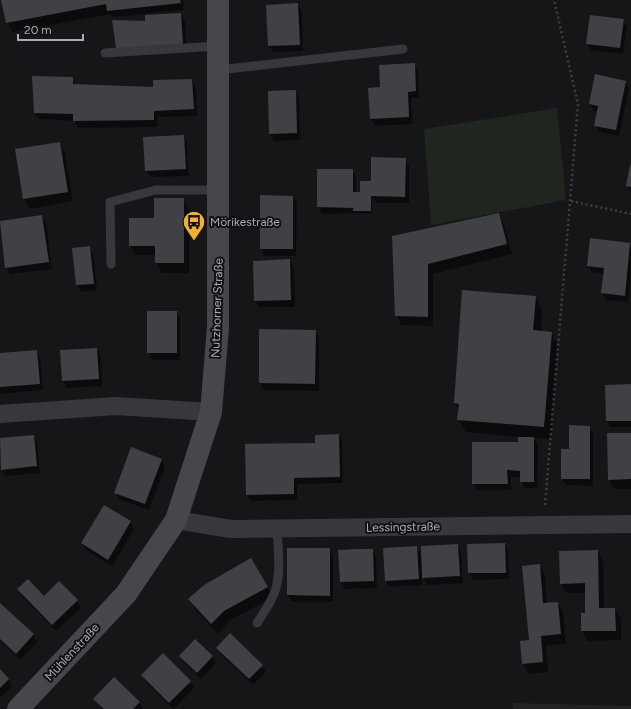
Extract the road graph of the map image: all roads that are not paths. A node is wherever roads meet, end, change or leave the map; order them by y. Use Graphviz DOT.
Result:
graph roads {
  1 [pos="218,0"];
  2 [pos="218,46"];
  3 [pos="403,49"];
  4 [pos="105,53"];
  5 [pos="218,70"];
  6 [pos="218,190"];
  7 [pos="111,264"];
  8 [pos="211,412"];
  9 [pos="0,414"];
  10 [pos="176,520"];
  11 [pos="631,524"];
  12 [pos="277,529"];
  13 [pos="126,594"];
  14 [pos="257,623"];
  15 [pos="18,709"];
  1 -- 2 [label="main road, Nutzhorner Straße"];
  2 -- 4 [label="lane"];
  2 -- 5 [label="main road, Nutzhorner Straße"];
  3 -- 5 [label="lane"];
  5 -- 6 [label="main road, Nutzhorner Straße"];
  6 -- 7 [label="lane"];
  6 -- 8 [label="main road, Nutzhorner Straße"];
  8 -- 9 [label="street"];
  8 -- 10 [label="main road, Nutzhorner Straße"];
  10 -- 12 [label="street, Lessingstraße"];
  10 -- 13 [label="main road, Nutzhorner Straße"];
  11 -- 12 [label="street, Lessingstraße"];
  12 -- 14 [label="lane"];
  13 -- 15 [label="main road, Mühlenstraße"];
}
